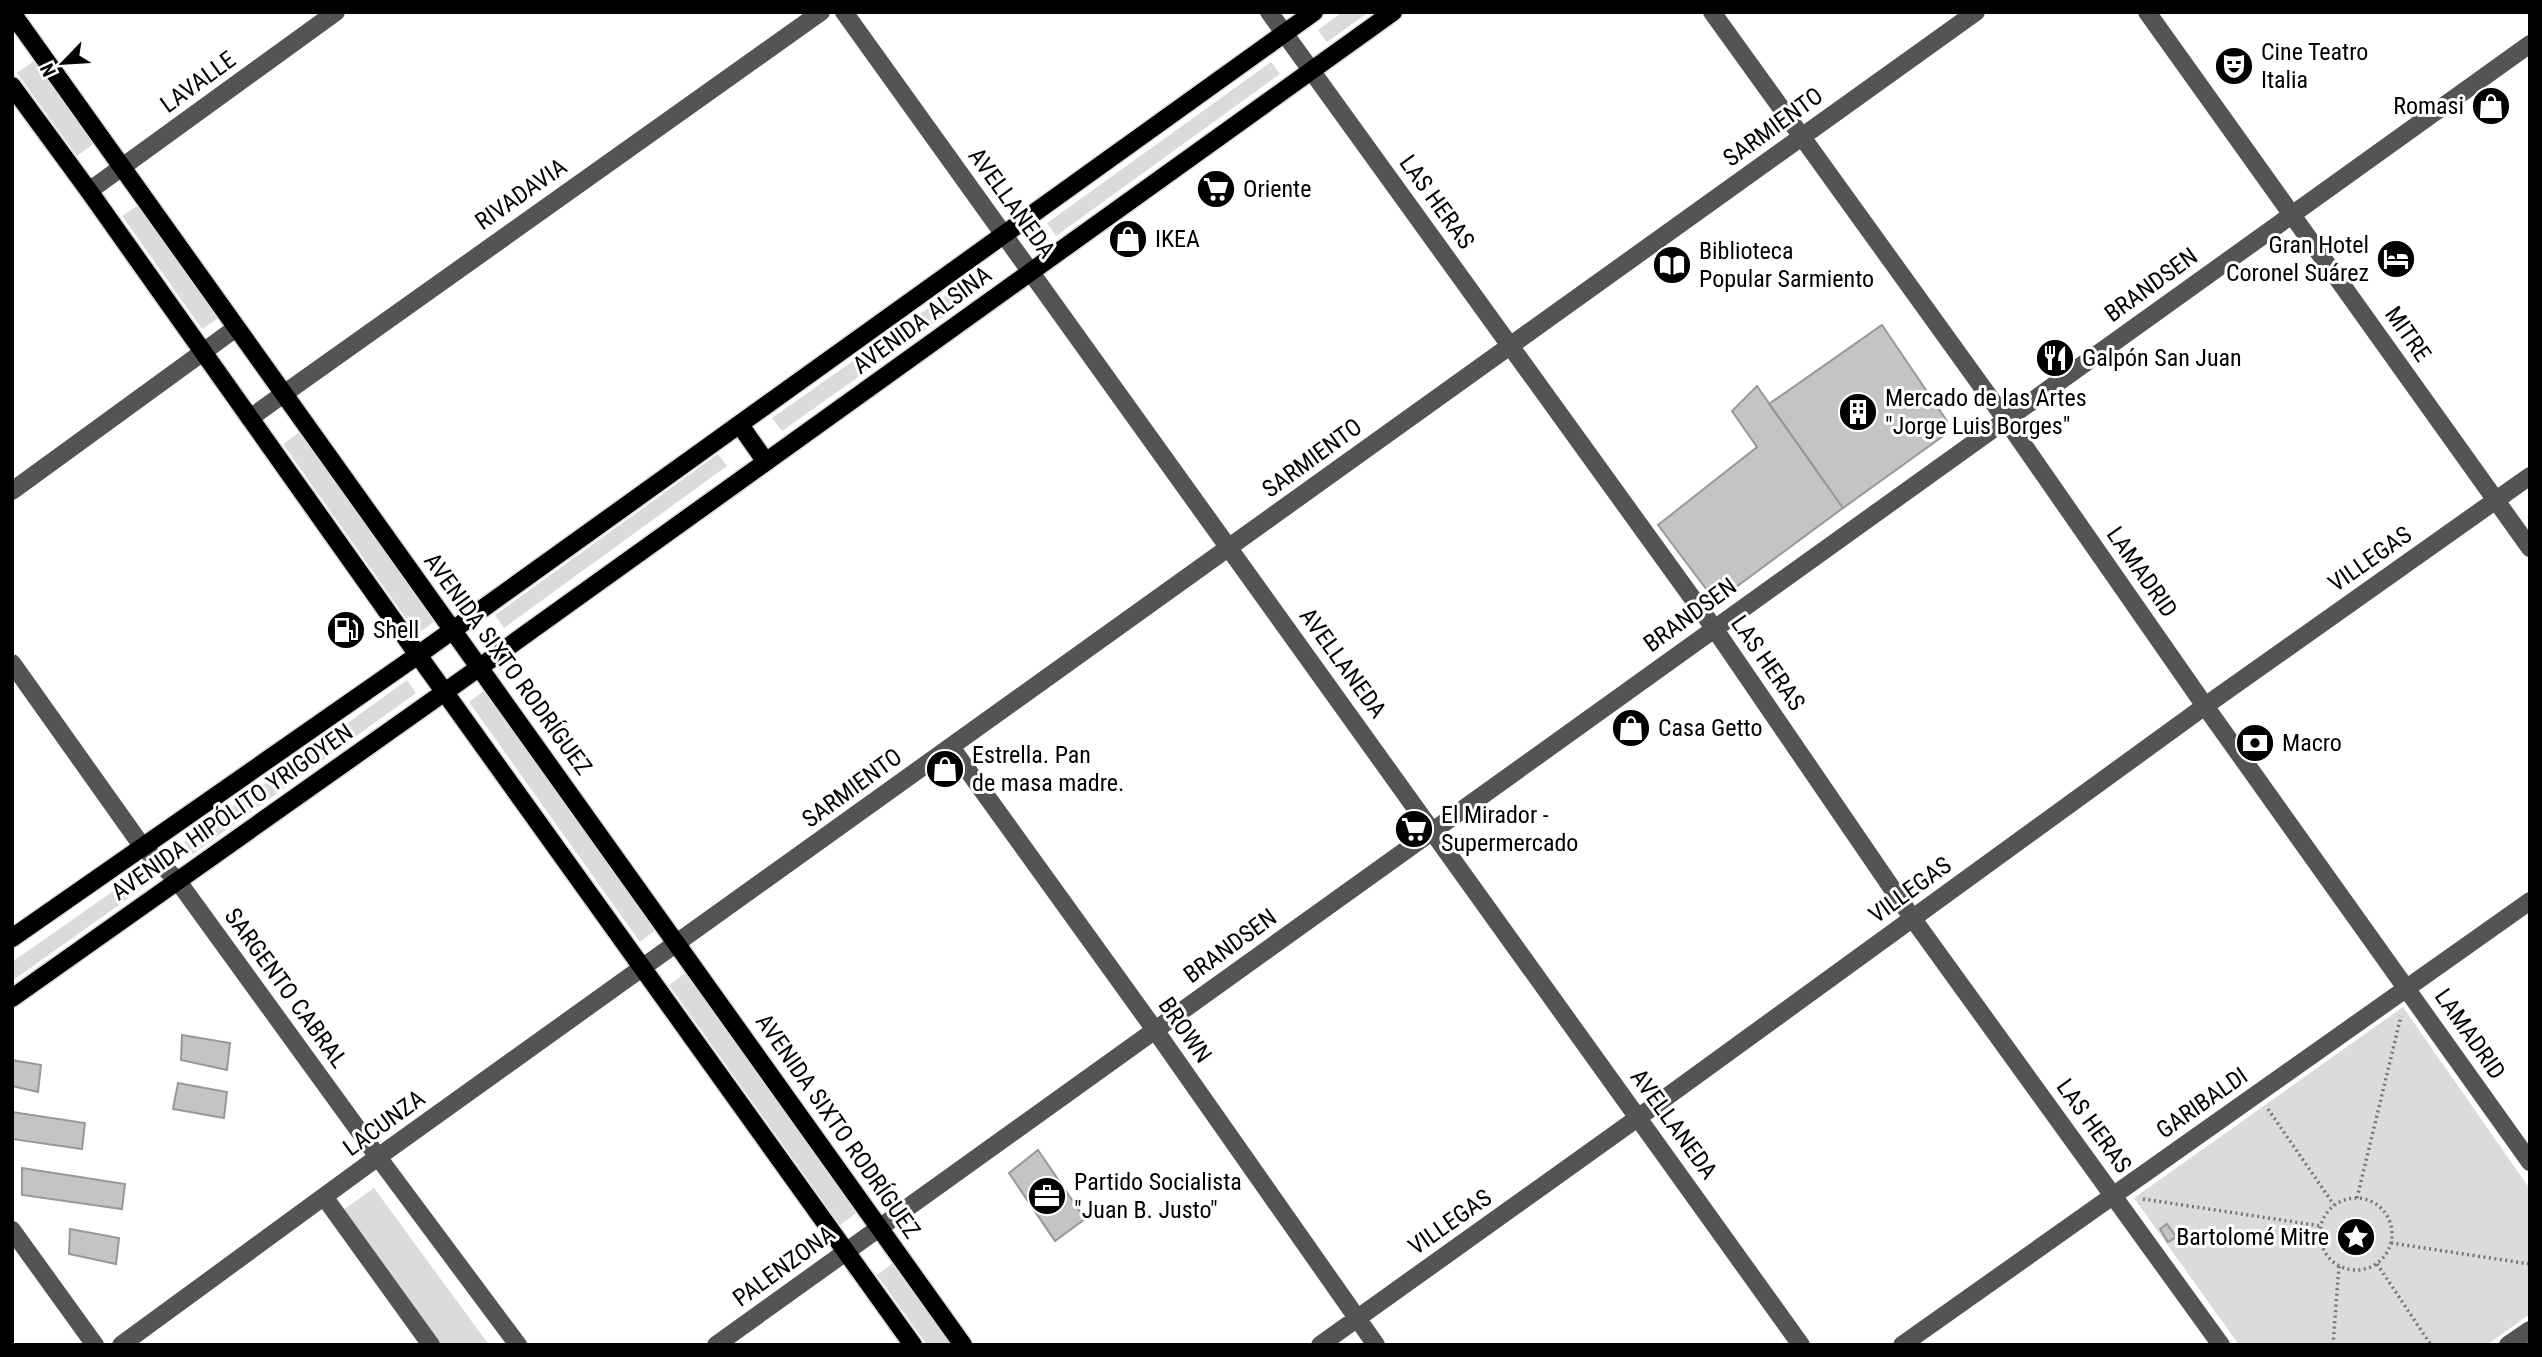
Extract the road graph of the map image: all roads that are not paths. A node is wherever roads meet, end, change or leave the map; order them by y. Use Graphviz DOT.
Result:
graph roads {
  1 [pos="336,12"];
  2 [pos="821,12"];
  3 [pos="844,12"];
  4 [pos="1269,12"];
  5 [pos="1314,12"];
  6 [pos="1393,12"];
  7 [pos="1712,12"];
  8 [pos="1976,12"];
  9 [pos="2147,12"];
  10 [pos="12,13"];
  11 [pos="1285,34"];
  12 [pos="18,35"];
  13 [pos="2530,44"];
  14 [pos="1312,71"];
  15 [pos="12,86"];
  16 [pos="1802,137"];
  17 [pos="122,167"];
  18 [pos="89,191"];
  19 [pos="2293,214"];
  20 [pos="1005,236"];
  21 [pos="1031,272"];
  22 [pos="236,328"];
  23 [pos="1510,346"];
  24 [pos="204,353"];
  25 [pos="284,392"];
  26 [pos="250,418"];
  27 [pos="2006,419"];
  28 [pos="740,425"];
  29 [pos="766,462"];
  30 [pos="2530,476"];
  31 [pos="12,491"];
  32 [pos="2495,500"];
  33 [pos="1230,547"];
  34 [pos="2530,548"];
  35 [pos="1714,628"];
  36 [pos="453,629"];
  37 [pos="418,655"];
  38 [pos="12,663"];
  39 [pos="480,667"];
  40 [pos="446,691"];
  41 [pos="2205,706"];
  42 [pos="951,747"];
  43 [pos="1433,830"];
  44 [pos="142,846"];
  45 [pos="177,880"];
  46 [pos="2530,901"];
  47 [pos="1913,919"];
  48 [pos="12,938"];
  49 [pos="678,944"];
  50 [pos="644,968"];
  51 [pos="2408,989"];
  52 [pos="12,998"];
  53 [pos="1155,1030"];
  54 [pos="1639,1117"];
  55 [pos="378,1157"];
  56 [pos="2530,1162"];
  57 [pos="2114,1195"];
  58 [pos="325,1198"];
  59 [pos="880,1227"];
  60 [pos="12,1230"];
  61 [pos="847,1251"];
  62 [pos="1357,1318"];
  63 [pos="2530,1330"];
  64 [pos="95,1345"];
  65 [pos="121,1345"];
  66 [pos="431,1345"];
  67 [pos="518,1345"];
  68 [pos="716,1345"];
  69 [pos="913,1345"];
  70 [pos="963,1345"];
  71 [pos="1320,1345"];
  72 [pos="1376,1345"];
  73 [pos="1801,1345"];
  74 [pos="1902,1345"];
  75 [pos="2221,1345"];
  76 [pos="2508,1345"];
  1 -- 17 [label="street, LAVALLE"];
  2 -- 25 [label="street, RIVADAVIA"];
  3 -- 20 [label="street, AVELLANEDA"];
  4 -- 11 [label="street, LAS HERAS"];
  5 -- 11 [label="main road, AVENIDA ALSINA"];
  6 -- 14 [label="main road, AVENIDA ALSINA"];
  7 -- 16 [label="street, LAMADRID"];
  8 -- 16 [label="street, SARMIENTO"];
  9 -- 19 [label="street, MITRE"];
  10 -- 12 [label="main road, AVENIDA SIXTO RODRÍGUEZ"];
  11 -- 14 [label="street, LAS HERAS"];
  11 -- 20 [label="main road, AVENIDA ALSINA"];
  12 -- 17 [label="main road, AVENIDA SIXTO RODRÍGUEZ"];
  13 -- 19 [label="street, BRANDSEN"];
  14 -- 21 [label="main road, AVENIDA ALSINA"];
  14 -- 23 [label="street, LAS HERAS"];
  15 -- 18 [label="main road"];
  16 -- 23 [label="street, SARMIENTO"];
  16 -- 27 [label="street, LAMADRID"];
  17 -- 18 [label="street, LAVALLE"];
  17 -- 22 [label="main road, AVENIDA SIXTO RODRÍGUEZ"];
  18 -- 24 [label="main road"];
  19 -- 27 [label="street, BRANDSEN"];
  19 -- 32 [label="street, MITRE"];
  20 -- 21 [label="street, AVELLANEDA"];
  20 -- 28 [label="main road, AVENIDA ALSINA"];
  21 -- 29 [label="main road, AVENIDA ALSINA"];
  21 -- 33 [label="street, AVELLANEDA"];
  22 -- 24 [label="street"];
  22 -- 25 [label="main road, AVENIDA SIXTO RODRÍGUEZ"];
  23 -- 33 [label="street, SARMIENTO"];
  23 -- 35 [label="street, LAS HERAS"];
  24 -- 26 [label="main road"];
  24 -- 31 [label="street"];
  25 -- 26 [label="street, RIVADAVIA"];
  25 -- 36 [label="main road, AVENIDA SIXTO RODRÍGUEZ"];
  26 -- 37 [label="main road"];
  27 -- 35 [label="street, BRANDSEN"];
  27 -- 41 [label="street, LAMADRID"];
  28 -- 29 [label="main road"];
  28 -- 36 [label="main road, AVENIDA ALSINA"];
  29 -- 39 [label="main road, AVENIDA ALSINA"];
  30 -- 32 [label="street, VILLEGAS"];
  32 -- 34 [label="street, MITRE"];
  32 -- 41 [label="street, VILLEGAS"];
  33 -- 42 [label="street, SARMIENTO"];
  33 -- 43 [label="street, AVELLANEDA"];
  35 -- 43 [label="street, BRANDSEN"];
  35 -- 47 [label="street, LAS HERAS"];
  36 -- 37 [label="main road, AVENIDA HIPÓLITO YRIGOYEN"];
  36 -- 39 [label="main road, AVENIDA SIXTO RODRÍGUEZ"];
  37 -- 40 [label="main road"];
  37 -- 44 [label="main road, AVENIDA HIPÓLITO YRIGOYEN"];
  38 -- 44 [label="street, SARGENTO CABRAL"];
  39 -- 40 [label="main road, AVENIDA HIPÓLITO YRIGOYEN"];
  39 -- 49 [label="main road, AVENIDA SIXTO RODRÍGUEZ"];
  40 -- 45 [label="main road, AVENIDA HIPÓLITO YRIGOYEN"];
  40 -- 50 [label="main road"];
  41 -- 47 [label="street, VILLEGAS"];
  41 -- 51 [label="street, LAMADRID"];
  42 -- 49 [label="street, SARMIENTO"];
  42 -- 53 [label="street, BROWN"];
  43 -- 53 [label="street, BRANDSEN"];
  43 -- 54 [label="street, AVELLANEDA"];
  44 -- 45 [label="street, SARGENTO CABRAL"];
  44 -- 48 [label="main road, AVENIDA HIPÓLITO YRIGOYEN"];
  45 -- 52 [label="main road, AVENIDA HIPÓLITO YRIGOYEN"];
  45 -- 55 [label="street, SARGENTO CABRAL"];
  46 -- 51 [label="street, GARIBALDI"];
  47 -- 54 [label="street, VILLEGAS"];
  47 -- 57 [label="street, LAS HERAS"];
  49 -- 50 [label="street, LACUNZA"];
  49 -- 59 [label="main road, AVENIDA SIXTO RODRÍGUEZ"];
  50 -- 55 [label="street, LACUNZA"];
  50 -- 61 [label="main road"];
  51 -- 56 [label="street, LAMADRID"];
  51 -- 57 [label="street, GARIBALDI"];
  53 -- 59 [label="street, BRANDSEN"];
  53 -- 62 [label="street, BROWN"];
  54 -- 62 [label="street, VILLEGAS"];
  54 -- 73 [label="street, AVELLANEDA"];
  55 -- 58 [label="street, LACUNZA"];
  55 -- 67 [label="street, SARGENTO CABRAL"];
  57 -- 74 [label="street, GARIBALDI"];
  57 -- 75 [label="street, LAS HERAS"];
  58 -- 65 [label="street, LACUNZA"];
  58 -- 66 [label="street"];
  59 -- 61 [label="street, PALENZONA"];
  59 -- 70 [label="main road, AVENIDA SIXTO RODRÍGUEZ"];
  60 -- 64 [label="street"];
  61 -- 68 [label="street, PALENZONA"];
  61 -- 69 [label="main road"];
  62 -- 71 [label="street, VILLEGAS"];
  62 -- 72 [label="street, BROWN"];
  63 -- 76 [label="street"];
}
